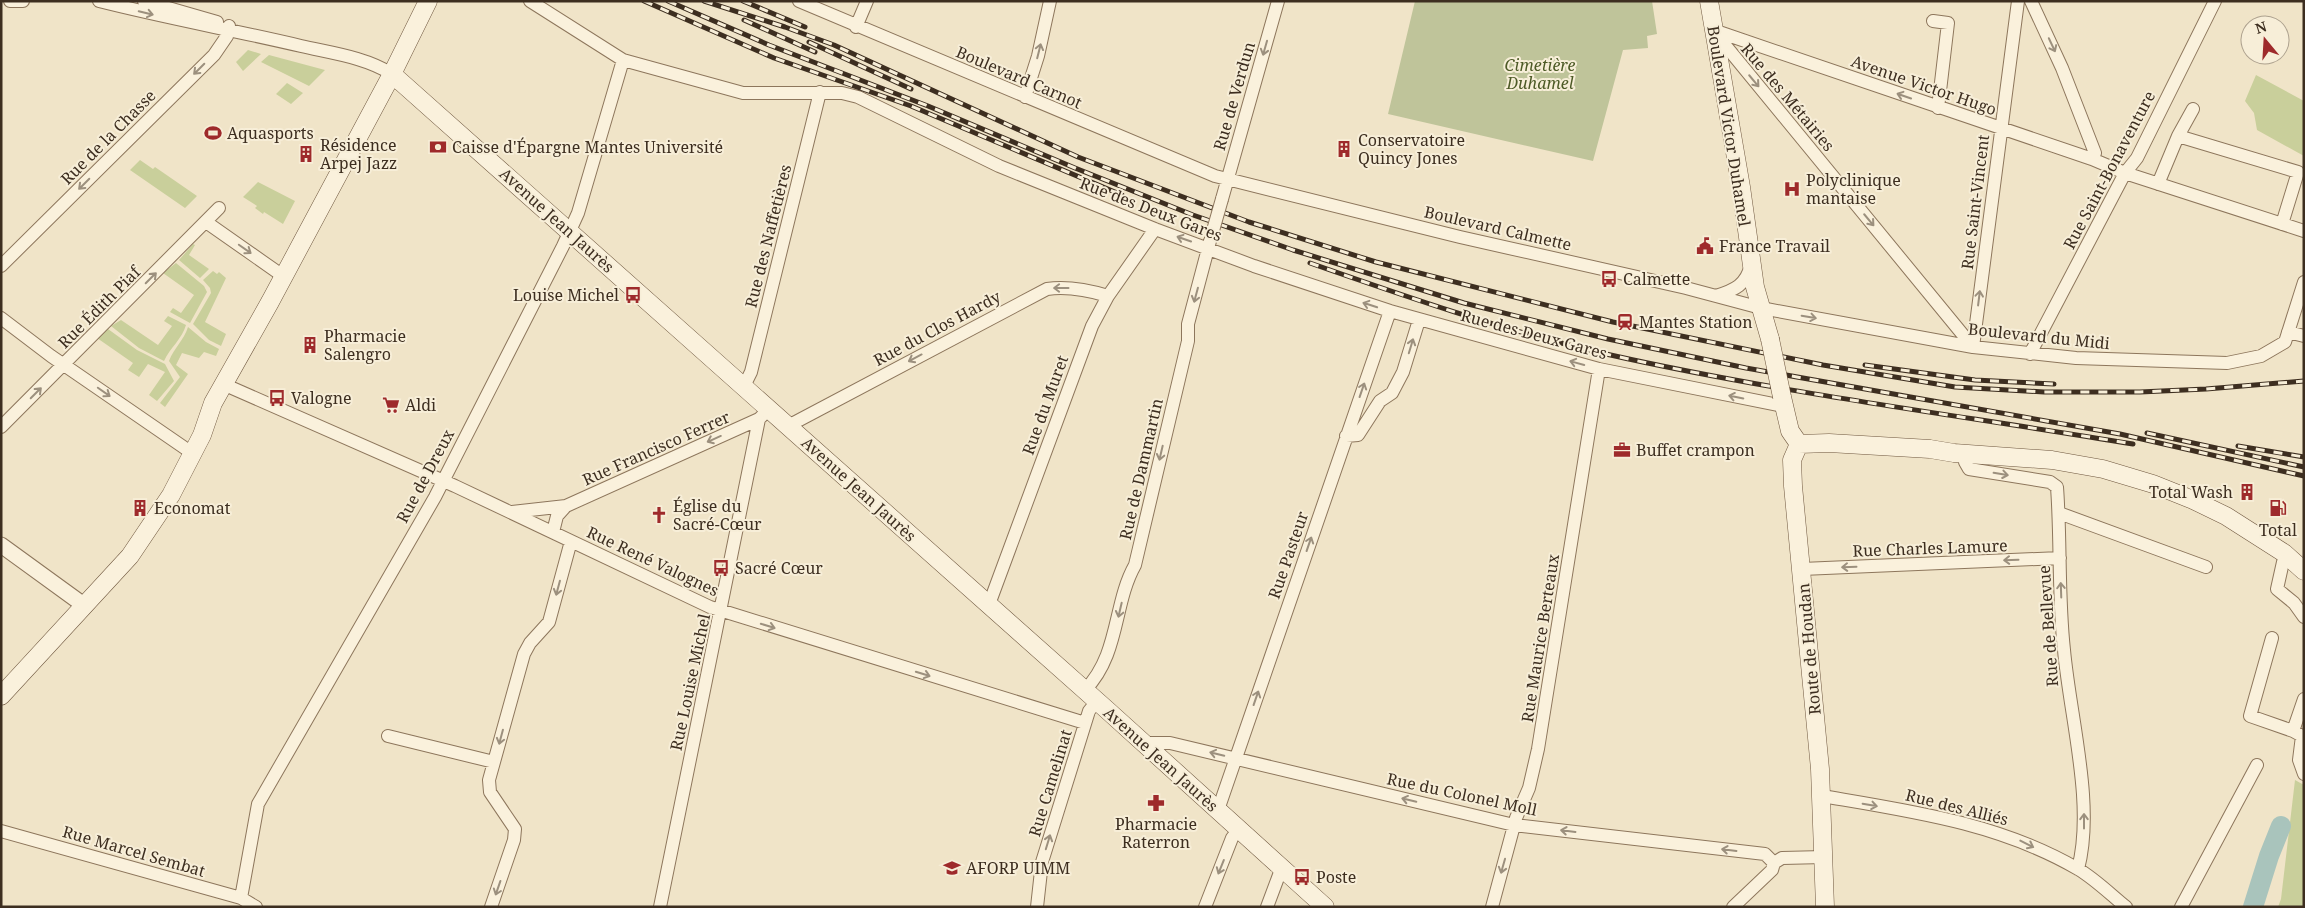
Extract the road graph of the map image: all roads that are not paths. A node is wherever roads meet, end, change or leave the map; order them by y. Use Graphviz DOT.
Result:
graph roads {
  1 [pos="10,1"];
  2 [pos="23,1"];
  3 [pos="99,1"];
  4 [pos="144,1"];
  5 [pos="428,1"];
  6 [pos="530,1"];
  7 [pos="799,1"];
  8 [pos="867,1"];
  9 [pos="1050,1"];
  10 [pos="1278,1"];
  11 [pos="1709,1"];
  12 [pos="2018,1"];
  13 [pos="2031,1"];
  14 [pos="2215,1"];
  15 [pos="1933,21"];
  16 [pos="856,27"];
  17 [pos="229,28"];
  18 [pos="1713,30"];
  19 [pos="1749,42"];
  20 [pos="623,60"];
  21 [pos="1738,62"];
  22 [pos="392,74"];
  23 [pos="820,92"];
  24 [pos="1025,97"];
  25 [pos="1938,108"];
  26 [pos="2193,109"];
  27 [pos="2000,128"];
  28 [pos="2178,136"];
  29 [pos="2092,159"];
  30 [pos="2125,173"];
  31 [pos="1227,180"];
  32 [pos="2158,184"];
  33 [pos="220,208"];
  34 [pos="206,222"];
  35 [pos="2282,224"];
  36 [pos="1155,229"];
  37 [pos="570,232"];
  38 [pos="2304,232"];
  39 [pos="1212,234"];
  40 [pos="1208,248"];
  41 [pos="1751,263"];
  42 [pos="1,266"];
  43 [pos="284,276"];
  44 [pos="2304,282"];
  45 [pos="1108,296"];
  46 [pos="1716,296"];
  47 [pos="1761,308"];
  48 [pos="1390,311"];
  49 [pos="1,318"];
  50 [pos="1419,320"];
  51 [pos="2288,332"];
  52 [pos="2304,336"];
  53 [pos="1973,347"];
  54 [pos="2030,354"];
  55 [pos="64,364"];
  56 [pos="1599,369"];
  57 [pos="228,386"];
  58 [pos="744,386"];
  59 [pos="1782,402"];
  60 [pos="764,414"];
  61 [pos="788,426"];
  62 [pos="1,427"];
  63 [pos="1346,436"];
  64 [pos="1806,444"];
  65 [pos="192,453"];
  66 [pos="1960,453"];
  67 [pos="443,481"];
  68 [pos="566,506"];
  69 [pos="512,512"];
  70 [pos="2059,513"];
  71 [pos="553,532"];
  72 [pos="571,541"];
  73 [pos="1,545"];
  74 [pos="2060,558"];
  75 [pos="2286,560"];
  76 [pos="2206,567"];
  77 [pos="1802,569"];
  78 [pos="2304,571"];
  79 [pos="2304,582"];
  80 [pos="82,603"];
  81 [pos="988,604"];
  82 [pos="721,611"];
  83 [pos="2304,616"];
  84 [pos="2272,638"];
  85 [pos="1,685"];
  86 [pos="1,696"];
  87 [pos="1091,696"];
  88 [pos="2304,699"];
  89 [pos="1085,723"];
  90 [pos="2300,734"];
  91 [pos="388,736"];
  92 [pos="1144,743"];
  93 [pos="1236,759"];
  94 [pos="494,762"];
  95 [pos="2257,765"];
  96 [pos="2304,774"];
  97 [pos="1822,796"];
  98 [pos="1218,810"];
  99 [pos="1514,825"];
  100 [pos="1239,829"];
  101 [pos="1,831"];
  102 [pos="1824,857"];
  103 [pos="1774,863"];
  104 [pos="1282,868"];
  105 [pos="2078,869"];
  106 [pos="241,898"];
  107 [pos="256,907"];
  108 [pos="491,907"];
  109 [pos="660,907"];
  110 [pos="1036,907"];
  111 [pos="1205,907"];
  112 [pos="1267,907"];
  113 [pos="1325,907"];
  114 [pos="1492,907"];
  115 [pos="1733,907"];
  116 [pos="1825,907"];
  117 [pos="2126,907"];
  118 [pos="2181,907"];
  1 -- 2 [label="street"];
  3 -- 17 [label="street, one-way"];
  4 -- 17 [label="street"];
  5 -- 22 [label="main road"];
  6 -- 20 [label="street, Rue des Deux Gares"];
  7 -- 16 [label="street, Boulevard Carnot"];
  8 -- 16 [label="street"];
  24 -- 9 [label="street, one-way"];
  10 -- 31 [label="street, Rue de Verdun, one-way"];
  11 -- 18 [label="main road, Boulevard Victor Duhamel"];
  12 -- 27 [label="street, Rue Saint-Vincent"];
  13 -- 29 [label="street, one-way"];
  14 -- 30 [label="street, Rue Saint-Bonaventure"];
  15 -- 25 [label="street"];
  16 -- 24 [label="street, Boulevard Carnot"];
  17 -- 22 [label="street"];
  17 -- 42 [label="street, Rue de la Chasse, one-way"];
  18 -- 19 [label="street, Avenue Victor Hugo"];
  18 -- 21 [label="street, Rue des Métairies"];
  18 -- 41 [label="main road, Boulevard Victor Duhamel"];
  19 -- 21 [label="street"];
  25 -- 19 [label="street, Avenue Victor Hugo, one-way"];
  20 -- 23 [label="street, Rue des Deux Gares"];
  20 -- 37 [label="street, Rue de Dreux"];
  21 -- 53 [label="street, Rue des Métairies, one-way"];
  22 -- 37 [label="main road, Avenue Jean Jaurès"];
  22 -- 43 [label="main road"];
  23 -- 36 [label="street, Rue des Deux Gares"];
  23 -- 58 [label="street, Rue des Naffetières"];
  24 -- 31 [label="street, Boulevard Carnot"];
  25 -- 27 [label="street, Avenue Victor Hugo"];
  26 -- 28 [label="street"];
  27 -- 29 [label="street, Avenue Victor Hugo"];
  53 -- 27 [label="street, Rue Saint-Vincent, one-way"];
  28 -- 32 [label="street"];
  28 -- 35 [label="street"];
  29 -- 30 [label="street, Avenue Victor Hugo"];
  30 -- 32 [label="street, Avenue Victor Hugo"];
  30 -- 54 [label="street, Rue Saint-Bonaventure"];
  31 -- 39 [label="street, Rue de Verdun, bridge"];
  31 -- 46 [label="street, Boulevard Calmette"];
  32 -- 35 [label="street, Avenue Victor Hugo"];
  33 -- 34 [label="street, Rue Édith Piaf"];
  34 -- 43 [label="street, one-way"];
  55 -- 34 [label="street, Rue Édith Piaf, one-way"];
  35 -- 38 [label="street, Avenue Victor Hugo"];
  40 -- 36 [label="street, Rue des Deux Gares, one-way"];
  36 -- 45 [label="street, Rue du Muret"];
  37 -- 58 [label="main road, Avenue Jean Jaurès"];
  37 -- 67 [label="street, Rue de Dreux"];
  39 -- 40 [label="street, Rue de Dammartin"];
  48 -- 40 [label="street, Rue des Deux Gares, one-way"];
  40 -- 87 [label="street, Rue de Dammartin, one-way"];
  41 -- 46 [label="street"];
  41 -- 47 [label="main road, Boulevard Victor Duhamel"];
  43 -- 57 [label="main road"];
  44 -- 51 [label="street"];
  45 -- 61 [label="street, Rue du Clos Hardy, one-way"];
  45 -- 81 [label="street, Rue du Muret"];
  46 -- 47 [label="street, Boulevard Calmette"];
  47 -- 53 [label="street, Boulevard du Midi, one-way"];
  47 -- 59 [label="main road, Boulevard Victor Duhamel, bridge"];
  48 -- 50 [label="street, Rue des Deux Gares"];
  63 -- 48 [label="street, Rue Pasteur, one-way"];
  49 -- 55 [label="street"];
  56 -- 50 [label="street, Rue des Deux Gares, one-way"];
  63 -- 50 [label="street, one-way"];
  51 -- 52 [label="street"];
  51 -- 54 [label="street, Boulevard du Midi"];
  53 -- 54 [label="street, Boulevard du Midi"];
  62 -- 55 [label="street, Rue Édith Piaf, one-way"];
  55 -- 65 [label="street, one-way"];
  59 -- 56 [label="street, Rue des Deux Gares, one-way"];
  56 -- 99 [label="street, Rue Maurice Berteaux"];
  57 -- 65 [label="main road"];
  57 -- 67 [label="street, Rue René Valognes"];
  58 -- 60 [label="main road, Avenue Jean Jaurès"];
  59 -- 64 [label="main road"];
  60 -- 61 [label="main road, Avenue Jean Jaurès"];
  60 -- 68 [label="street, Rue Francisco Ferrer, one-way"];
  60 -- 82 [label="street, Rue Louise Michel"];
  61 -- 81 [label="main road, Avenue Jean Jaurès"];
  93 -- 63 [label="street, Rue Pasteur, one-way"];
  64 -- 66 [label="main road"];
  64 -- 77 [label="main road, Route de Houdan"];
  65 -- 80 [label="main road"];
  66 -- 70 [label="street, Rue de Bellevue, one-way"];
  66 -- 75 [label="main road"];
  67 -- 69 [label="street, Rue René Valognes"];
  67 -- 106 [label="street, Rue de Dreux"];
  68 -- 69 [label="street, Rue Francisco Ferrer"];
  68 -- 71 [label="street"];
  69 -- 71 [label="street, Rue René Valognes"];
  70 -- 74 [label="street, Rue de Bellevue"];
  70 -- 76 [label="street"];
  71 -- 72 [label="street, Rue René Valognes"];
  72 -- 82 [label="street, Rue René Valognes"];
  72 -- 94 [label="street, one-way"];
  73 -- 80 [label="street"];
  74 -- 77 [label="street, Rue Charles Lamure, one-way"];
  105 -- 74 [label="street, Rue de Bellevue, one-way"];
  75 -- 78 [label="main road"];
  75 -- 79 [label="main road"];
  75 -- 83 [label="street"];
  77 -- 97 [label="main road, Route de Houdan"];
  80 -- 85 [label="main road"];
  80 -- 86 [label="main road"];
  81 -- 87 [label="main road, Avenue Jean Jaurès"];
  82 -- 89 [label="street, Rue René Valognes, one-way"];
  82 -- 109 [label="street, Rue Louise Michel"];
  84 -- 90 [label="street"];
  87 -- 89 [label="street, Rue Camelinat"];
  87 -- 92 [label="main road, Avenue Jean Jaurès"];
  88 -- 90 [label="street"];
  110 -- 89 [label="street, Rue Camelinat, one-way"];
  90 -- 96 [label="street"];
  91 -- 94 [label="street"];
  93 -- 92 [label="street, Rue du Colonel Moll, one-way"];
  92 -- 98 [label="main road, Avenue Jean Jaurès"];
  93 -- 98 [label="street, Rue Pasteur"];
  99 -- 93 [label="street, Rue du Colonel Moll, one-way"];
  94 -- 108 [label="street, one-way"];
  95 -- 118 [label="street"];
  97 -- 102 [label="main road, Route de Houdan"];
  97 -- 105 [label="street, Rue des Alliés, one-way"];
  98 -- 100 [label="main road, Avenue Jean Jaurès"];
  103 -- 99 [label="street, Rue du Colonel Moll, one-way"];
  99 -- 114 [label="street, Rue Maurice Berteaux, one-way"];
  100 -- 104 [label="main road, Avenue Jean Jaurès"];
  100 -- 111 [label="street, one-way"];
  101 -- 106 [label="street, Rue Marcel Sembat"];
  102 -- 103 [label="street"];
  102 -- 116 [label="main road, Route de Houdan"];
  103 -- 115 [label="street"];
  104 -- 112 [label="street"];
  104 -- 113 [label="main road, Avenue Jean Jaurès"];
  105 -- 117 [label="street, Rue des Alliés"];
  106 -- 107 [label="street, Rue Marcel Sembat"];
}
